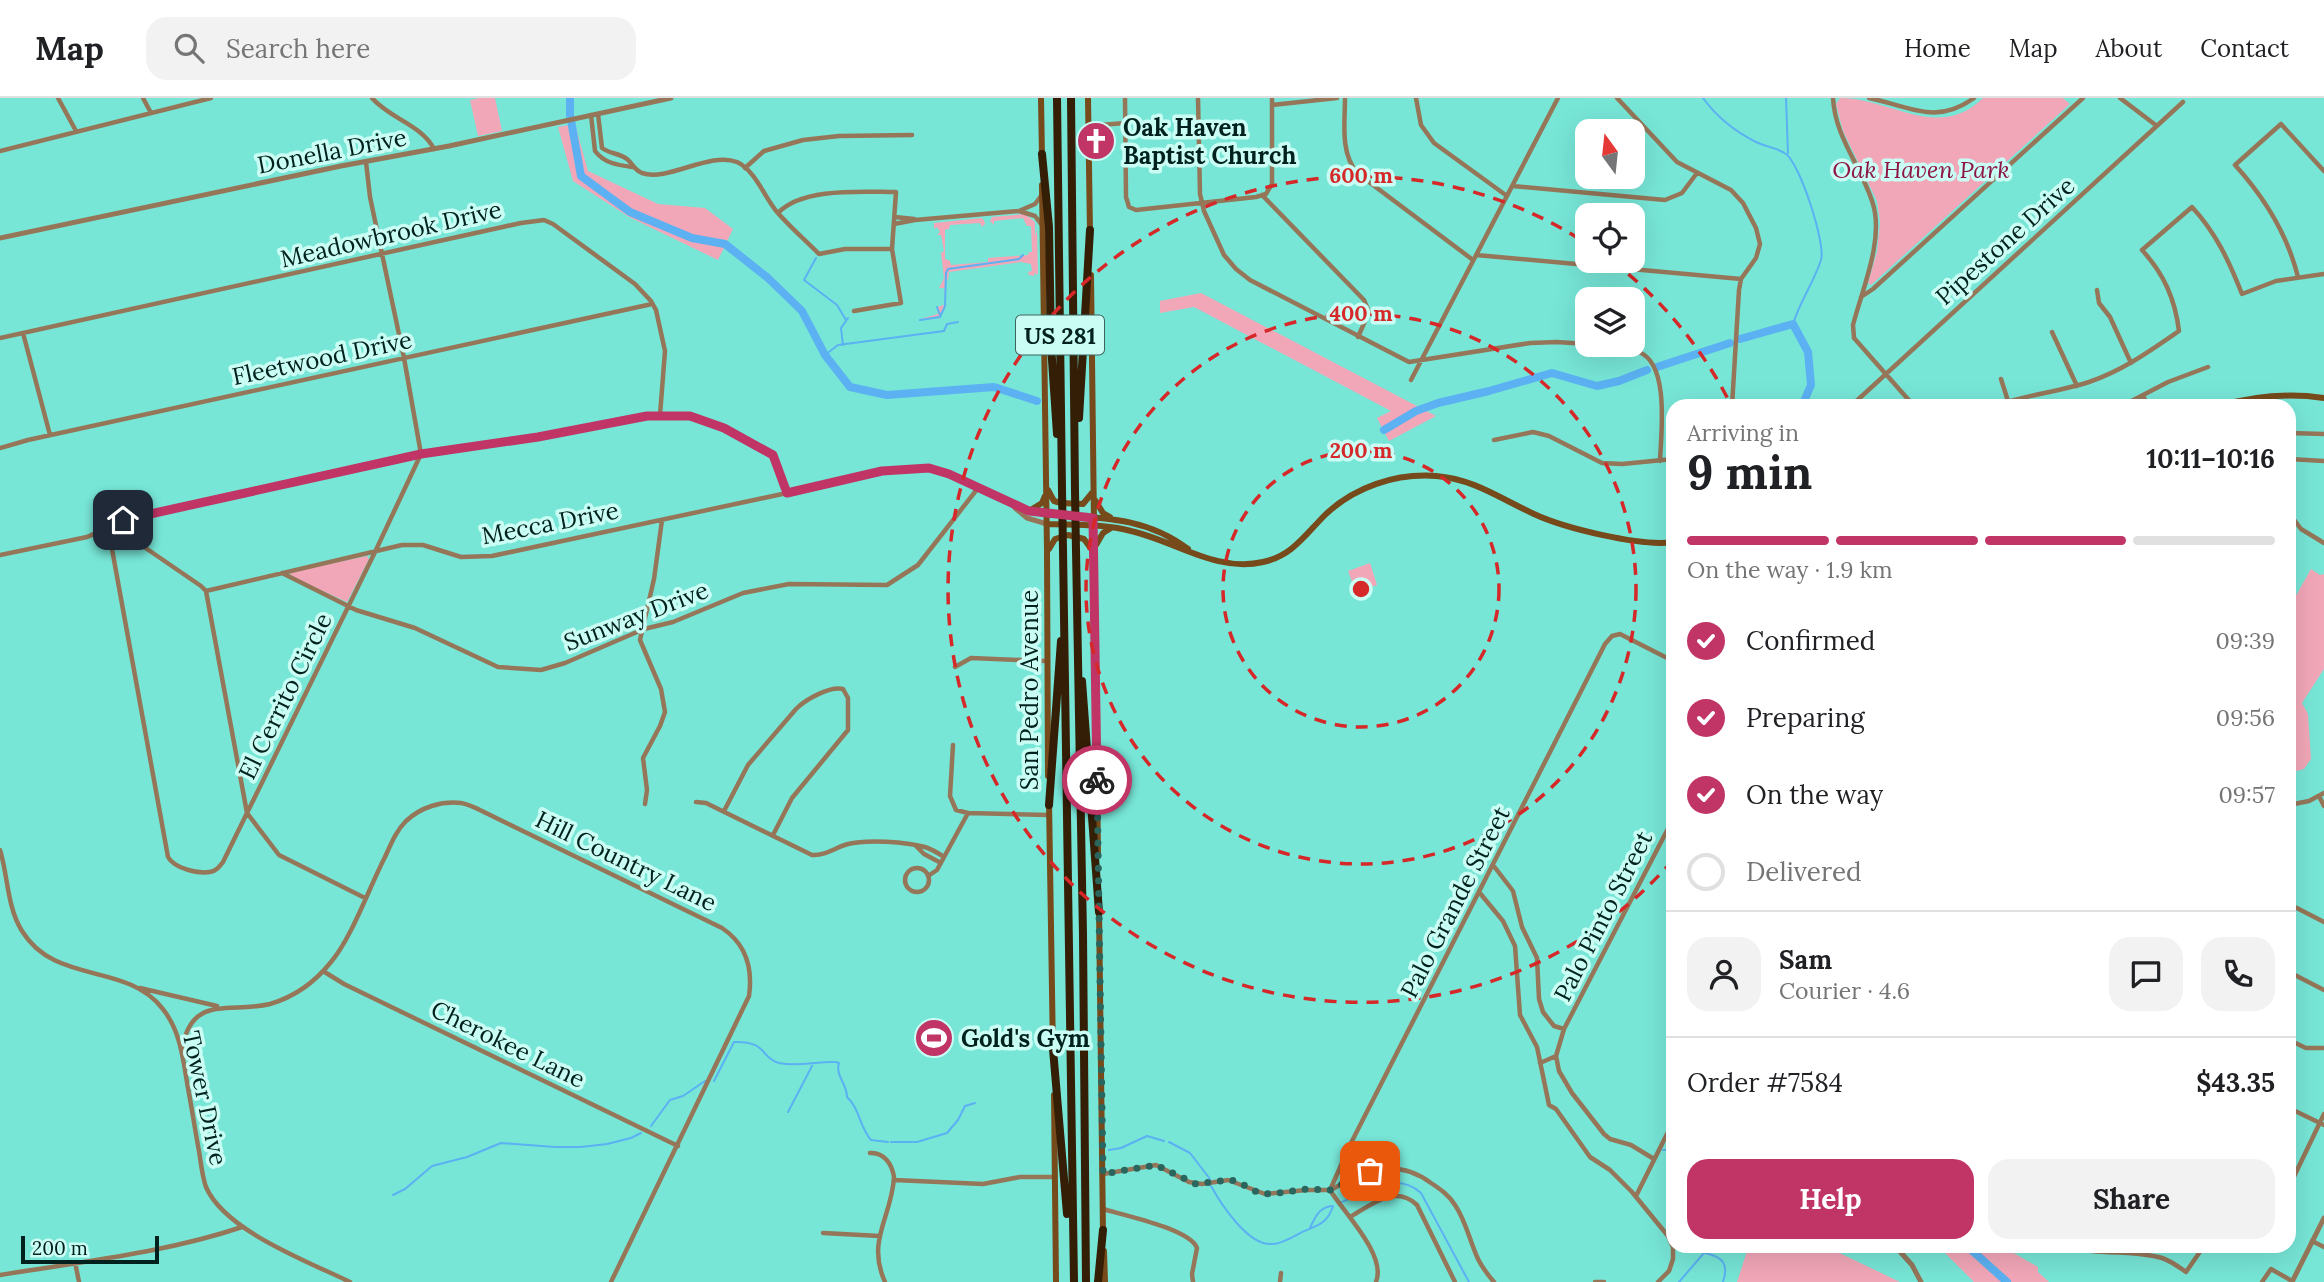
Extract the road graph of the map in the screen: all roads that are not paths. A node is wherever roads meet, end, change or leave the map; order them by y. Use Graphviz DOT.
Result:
graph roads {
  1 [pos="58,98"];
  2 [pos="143,98"];
  3 [pos="211,98"];
  4 [pos="372,98"];
  5 [pos="671,98"];
  6 [pos="1041,98"];
  7 [pos="1057,98"];
  8 [pos="1070,98"];
  9 [pos="1088,98"];
  10 [pos="1125,98"];
  11 [pos="1198,98"];
  12 [pos="1272,98"];
  13 [pos="1337,98"];
  14 [pos="1345,98"];
  15 [pos="1416,98"];
  16 [pos="1558,98"];
  17 [pos="1617,98"];
  18 [pos="1833,98"];
  19 [pos="1869,98"];
  20 [pos="1974,98"];
  21 [pos="2082,98"];
  22 [pos="2120,98"];
  23 [pos="2183,102"];
  24 [pos="1272,105"];
  25 [pos="151,113"];
  26 [pos="598,114"];
  27 [pos="589,116"];
  28 [pos="1125,123"];
  29 [pos="2157,126"];
  30 [pos="1088,127"];
  31 [pos="76,131"];
  32 [pos="912,135"];
  33 [pos="434,149"];
  34 [pos="1,150"];
  35 [pos="1042,154"];
  36 [pos="366,162"];
  37 [pos="633,167"];
  38 [pos="745,167"];
  39 [pos="2324,171"];
  40 [pos="1697,173"];
  41 [pos="1512,186"];
  42 [pos="1042,195"];
  43 [pos="1262,195"];
  44 [pos="1507,196"];
  45 [pos="1202,203"];
  46 [pos="1019,211"];
  47 [pos="778,213"];
  48 [pos="895,221"];
  49 [pos="1042,226"];
  50 [pos="1090,230"];
  51 [pos="0,238"];
  52 [pos="892,249"];
  53 [pos="382,255"];
  54 [pos="1474,257"];
  55 [pos="2324,274"];
  56 [pos="2298,277"];
  57 [pos="1741,279"];
  58 [pos="2097,290"];
  59 [pos="1860,297"];
  60 [pos="652,304"];
  61 [pos="854,311"];
  62 [pos="2052,332"];
  63 [pos="23,333"];
  64 [pos="1358,337"];
  65 [pos="0,338"];
  66 [pos="1575,344"];
  67 [pos="1645,356"];
  68 [pos="404,358"];
  69 [pos="1420,362"];
  70 [pos="2131,363"];
  71 [pos="2208,367"];
  72 [pos="1885,374"];
  73 [pos="2001,379"];
  74 [pos="1410,380"];
  75 [pos="2077,386"];
  76 [pos="2143,396"];
  77 [pos="2324,398"];
  78 [pos="1732,399"];
  79 [pos="1858,399"];
  80 [pos="1908,399"];
  81 [pos="2007,399"];
  82 [pos="2017,399"];
  83 [pos="2137,399"];
  84 [pos="2144,399"];
  85 [pos="2249,399"];
  86 [pos="660,415"];
  87 [pos="2296,433"];
  88 [pos="2324,434"];
  89 [pos="50,435"];
  90 [pos="1494,440"];
  91 [pos="0,448"];
  92 [pos="421,454"];
  93 [pos="2296,459"];
  94 [pos="1666,460"];
  95 [pos="1660,461"];
  96 [pos="2324,461"];
  97 [pos="1062,477"];
  98 [pos="1046,485"];
  99 [pos="978,488"];
  100 [pos="1075,491"];
  101 [pos="1093,491"];
  102 [pos="787,493"];
  103 [pos="1046,494"];
  104 [pos="1010,504"];
  105 [pos="1029,511"];
  106 [pos="1047,514"];
  107 [pos="1093,518"];
  108 [pos="1114,519"];
  109 [pos="662,520"];
  110 [pos="2296,522"];
  111 [pos="1047,524"];
  112 [pos="110,526"];
  113 [pos="1093,526"];
  114 [pos="1114,528"];
  115 [pos="1666,542"];
  116 [pos="2324,543"];
  117 [pos="375,552"];
  118 [pos="1192,552"];
  119 [pos="1094,553"];
  120 [pos="0,555"];
  121 [pos="1048,557"];
  122 [pos="282,573"];
  123 [pos="206,591"];
  124 [pos="348,607"];
  125 [pos="1064,613"];
  126 [pos="644,629"];
  127 [pos="1077,643"];
  128 [pos="1666,657"];
  129 [pos="1046,660"];
  130 [pos="955,667"];
  131 [pos="953,745"];
  132 [pos="2321,794"];
  133 [pos="695,802"];
  134 [pos="645,804"];
  135 [pos="2296,804"];
  136 [pos="1049,805"];
  137 [pos="2324,806"];
  138 [pos="724,811"];
  139 [pos="247,813"];
  140 [pos="968,813"];
  141 [pos="1049,816"];
  142 [pos="1666,832"];
  143 [pos="773,835"];
  144 [pos="915,846"];
  145 [pos="0,849"];
  146 [pos="944,857"];
  147 [pos="941,863"];
  148 [pos="1493,865"];
  149 [pos="928,876"];
  150 [pos="1479,892"];
  151 [pos="365,898"];
  152 [pos="2296,908"];
  153 [pos="1099,912"];
  154 [pos="2324,922"];
  155 [pos="323,971"];
  156 [pos="2296,976"];
  157 [pos="139,988"];
  158 [pos="2324,990"];
  159 [pos="228,1007"];
  160 [pos="1564,1029"];
  161 [pos="2296,1043"];
  162 [pos="2324,1048"];
  163 [pos="1053,1049"];
  164 [pos="182,1051"];
  165 [pos="1556,1056"];
  166 [pos="1540,1063"];
  167 [pos="2296,1112"];
  168 [pos="2324,1114"];
  169 [pos="2322,1125"];
  170 [pos="1666,1136"];
  171 [pos="678,1146"];
  172 [pos="870,1153"];
  173 [pos="1654,1159"];
  174 [pos="2296,1170"];
  175 [pos="1103,1174"];
  176 [pos="1054,1177"];
  177 [pos="894,1180"];
  178 [pos="1330,1190"];
  179 [pos="1636,1196"];
  180 [pos="1103,1209"];
  181 [pos="1350,1217"];
  182 [pos="2324,1218"];
  183 [pos="242,1227"];
  184 [pos="1103,1230"];
  185 [pos="823,1233"];
  186 [pos="1666,1235"];
  187 [pos="880,1236"];
  188 [pos="2312,1241"];
  189 [pos="2324,1247"];
  190 [pos="1674,1253"];
  191 [pos="1901,1253"];
  192 [pos="2101,1253"];
  193 [pos="2199,1253"];
  194 [pos="75,1262"];
  195 [pos="1280,1273"];
  196 [pos="0,1275"];
  197 [pos="2292,1281"];
  198 [pos="79,1282"];
  199 [pos="350,1282"];
  200 [pos="611,1282"];
  201 [pos="885,1282"];
  202 [pos="1056,1282"];
  203 [pos="1073,1282"];
  204 [pos="1086,1282"];
  205 [pos="1098,1282"];
  206 [pos="1105,1282"];
  207 [pos="1193,1282"];
  208 [pos="1280,1282"];
  209 [pos="1376,1282"];
  210 [pos="1455,1282"];
  211 [pos="1493,1282"];
  212 [pos="1595,1282"];
  213 [pos="1604,1282"];
  214 [pos="1658,1282"];
  215 [pos="1921,1282"];
  216 [pos="2262,1282"];
  1 -- 31 [label="street"];
  2 -- 25 [label="street"];
  3 -- 25 [label="street"];
  4 -- 33 [label="street"];
  5 -- 26 [label="street, Donella Drive"];
  6 -- 35 [label="main road, San Pedro Avenue"];
  7 -- 97 [label="highway, US 281"];
  8 -- 100 [label="highway, US 281"];
  9 -- 30 [label="main road"];
  10 -- 28 [label="street"];
  11 -- 45 [label="street"];
  12 -- 24 [label="street"];
  13 -- 24 [label="street"];
  14 -- 54 [label="street"];
  15 -- 44 [label="street"];
  16 -- 41 [label="street"];
  17 -- 40 [label="street"];
  18 -- 59 [label="street"];
  19 -- 20 [label="street"];
  21 -- 59 [label="street"];
  22 -- 29 [label="street"];
  23 -- 29 [label="street, Pipestone Drive"];
  24 -- 43 [label="street"];
  25 -- 31 [label="street"];
  26 -- 27 [label="street, Donella Drive"];
  26 -- 37 [label="street"];
  27 -- 33 [label="street, Donella Drive"];
  27 -- 37 [label="street"];
  28 -- 30 [label="street"];
  28 -- 45 [label="street"];
  29 -- 72 [label="street, Pipestone Drive"];
  30 -- 50 [label="main road"];
  31 -- 34 [label="street"];
  32 -- 38 [label="street"];
  33 -- 36 [label="street, Donella Drive"];
  35 -- 42 [label="main road, San Pedro Avenue"];
  35 -- 97 [label="highway"];
  36 -- 51 [label="street, Donella Drive"];
  36 -- 53 [label="street"];
  37 -- 38 [label="street"];
  38 -- 47 [label="street"];
  39 -- 56 [label="street"];
  40 -- 41 [label="street"];
  40 -- 57 [label="street"];
  41 -- 44 [label="street"];
  42 -- 46 [label="street"];
  42 -- 49 [label="main road, San Pedro Avenue"];
  43 -- 45 [label="street"];
  43 -- 64 [label="street"];
  44 -- 54 [label="street"];
  45 -- 64 [label="street"];
  46 -- 48 [label="street"];
  46 -- 49 [label="street"];
  47 -- 48 [label="street"];
  47 -- 52 [label="street"];
  48 -- 52 [label="street"];
  49 -- 98 [label="main road, San Pedro Avenue"];
  50 -- 100 [label="highway"];
  50 -- 101 [label="main road"];
  52 -- 61 [label="street"];
  53 -- 60 [label="street, Meadowbrook Drive"];
  53 -- 63 [label="street, Meadowbrook Drive"];
  53 -- 68 [label="street"];
  54 -- 57 [label="street"];
  54 -- 69 [label="street"];
  55 -- 56 [label="street"];
  56 -- 70 [label="street"];
  57 -- 78 [label="street"];
  58 -- 70 [label="street"];
  59 -- 72 [label="street"];
  60 -- 68 [label="street, Fleetwood Drive"];
  60 -- 86 [label="street, Meadowbrook Drive"];
  62 -- 75 [label="street"];
  63 -- 65 [label="street, Meadowbrook Drive"];
  63 -- 89 [label="street"];
  64 -- 69 [label="street"];
  66 -- 69 [label="street"];
  67 -- 95 [label="street"];
  68 -- 89 [label="street, Fleetwood Drive"];
  68 -- 92 [label="street"];
  69 -- 74 [label="street"];
  70 -- 75 [label="street"];
  71 -- 76 [label="street"];
  72 -- 79 [label="street, Pipestone Drive"];
  72 -- 80 [label="street"];
  73 -- 81 [label="street"];
  75 -- 82 [label="street"];
  76 -- 83 [label="street"];
  76 -- 84 [label="street"];
  77 -- 85 [label="main road"];
  86 -- 92 [label="street"];
  86 -- 102 [label="street"];
  87 -- 88 [label="street"];
  89 -- 91 [label="street, Fleetwood Drive"];
  90 -- 95 [label="street"];
  92 -- 112 [label="street"];
  92 -- 117 [label="street, El Cerrito Circle"];
  93 -- 96 [label="street"];
  94 -- 95 [label="street"];
  97 -- 125 [label="highway, US 281, bridge"];
  98 -- 101 [label="main road"];
  98 -- 103 [label="main road, San Pedro Avenue"];
  99 -- 102 [label="street, Mecca Drive"];
  99 -- 104 [label="street, Mecca Drive"];
  99 -- 126 [label="street, Sunway Drive"];
  100 -- 127 [label="highway, US 281, bridge"];
  101 -- 107 [label="main road"];
  101 -- 108 [label="main road"];
  102 -- 109 [label="street, Mecca Drive"];
  103 -- 105 [label="main road"];
  103 -- 106 [label="main road, San Pedro Avenue"];
  104 -- 105 [label="street, Mecca Drive"];
  104 -- 111 [label="street, Mecca Drive"];
  105 -- 106 [label="street, Mecca Drive"];
  106 -- 107 [label="main road, Mecca Drive"];
  106 -- 111 [label="main road, San Pedro Avenue"];
  107 -- 108 [label="main road, Mecca Drive"];
  107 -- 113 [label="main road"];
  108 -- 118 [label="main road, Mecca Drive"];
  109 -- 117 [label="street, Mecca Drive"];
  109 -- 126 [label="street"];
  110 -- 116 [label="street"];
  111 -- 113 [label="main road"];
  111 -- 121 [label="main road, San Pedro Avenue"];
  112 -- 120 [label="street"];
  112 -- 123 [label="street"];
  112 -- 139 [label="street, El Cerrito Circle"];
  113 -- 114 [label="main road"];
  113 -- 119 [label="main road"];
  114 -- 118 [label="main road"];
  114 -- 119 [label="main road"];
  115 -- 118 [label="main road"];
  117 -- 122 [label="street, Mecca Drive"];
  117 -- 124 [label="street, El Cerrito Circle"];
  119 -- 121 [label="main road"];
  119 -- 153 [label="main road"];
  121 -- 129 [label="main road, San Pedro Avenue"];
  122 -- 123 [label="street, Mecca Drive"];
  122 -- 124 [label="street, Sunway Drive"];
  123 -- 139 [label="street"];
  124 -- 126 [label="street, Sunway Drive"];
  124 -- 139 [label="street, El Cerrito Circle"];
  125 -- 136 [label="highway"];
  125 -- 203 [label="highway, US 281"];
  126 -- 134 [label="street"];
  127 -- 153 [label="highway"];
  127 -- 204 [label="highway, US 281"];
  128 -- 148 [label="street, Palo Grande Street"];
  129 -- 130 [label="street"];
  129 -- 136 [label="main road, San Pedro Avenue"];
  131 -- 140 [label="street"];
  132 -- 135 [label="street"];
  132 -- 137 [label="street"];
  133 -- 138 [label="street"];
  136 -- 141 [label="main road, San Pedro Avenue"];
  138 -- 143 [label="street"];
  138 -- 143 [label="street"];
  139 -- 151 [label="street"];
  140 -- 141 [label="street"];
  140 -- 146 [label="street"];
  141 -- 163 [label="main road, San Pedro Avenue"];
  142 -- 160 [label="street, Palo Pinto Street"];
  143 -- 144 [label="street"];
  144 -- 146 [label="street"];
  144 -- 147 [label="street"];
  145 -- 157 [label="street, Tower Drive"];
  146 -- 147 [label="street"];
  147 -- 149 [label="street"];
  148 -- 150 [label="street, Palo Grande Street"];
  148 -- 160 [label="street"];
  149 -- 149 [label="street"];
  150 -- 166 [label="street"];
  150 -- 178 [label="street, Palo Grande Street"];
  151 -- 155 [label="street, Hill Country Lane"];
  151 -- 171 [label="street, Hill Country Lane"];
  152 -- 154 [label="street"];
  153 -- 175 [label="main road"];
  155 -- 159 [label="street, Hill Country Lane"];
  155 -- 171 [label="street, Cherokee Lane"];
  156 -- 158 [label="street"];
  157 -- 159 [label="street, Hill Country Lane"];
  157 -- 164 [label="street, Tower Drive"];
  159 -- 164 [label="street, Hill Country Lane"];
  160 -- 165 [label="street, Palo Pinto Street"];
  161 -- 162 [label="street"];
  163 -- 176 [label="main road, San Pedro Avenue"];
  163 -- 203 [label="highway"];
  164 -- 183 [label="street, Tower Drive"];
  165 -- 166 [label="street"];
  165 -- 173 [label="street"];
  166 -- 179 [label="street"];
  167 -- 169 [label="street"];
  168 -- 169 [label="street"];
  169 -- 174 [label="street"];
  170 -- 173 [label="street"];
  171 -- 200 [label="street, Hill Country Lane"];
  172 -- 177 [label="street"];
  173 -- 179 [label="street"];
  175 -- 178 [label="street"];
  175 -- 180 [label="main road"];
  176 -- 177 [label="street"];
  176 -- 202 [label="main road, San Pedro Avenue"];
  177 -- 187 [label="street"];
  178 -- 181 [label="street"];
  178 -- 211 [label="street"];
  179 -- 186 [label="street"];
  180 -- 184 [label="main road"];
  180 -- 207 [label="street"];
  181 -- 209 [label="street"];
  181 -- 210 [label="street"];
  182 -- 188 [label="street"];
  183 -- 194 [label="street"];
  183 -- 199 [label="street, Tower Drive"];
  184 -- 205 [label="highway"];
  184 -- 206 [label="main road"];
  185 -- 187 [label="street"];
  187 -- 201 [label="street"];
  188 -- 189 [label="street"];
  188 -- 197 [label="street"];
  190 -- 214 [label="street"];
  191 -- 215 [label="street"];
  192 -- 193 [label="street"];
  194 -- 196 [label="street"];
  194 -- 198 [label="street"];
  195 -- 208 [label="street"];
  197 -- 216 [label="street"];
  212 -- 213 [label="street"];
}
